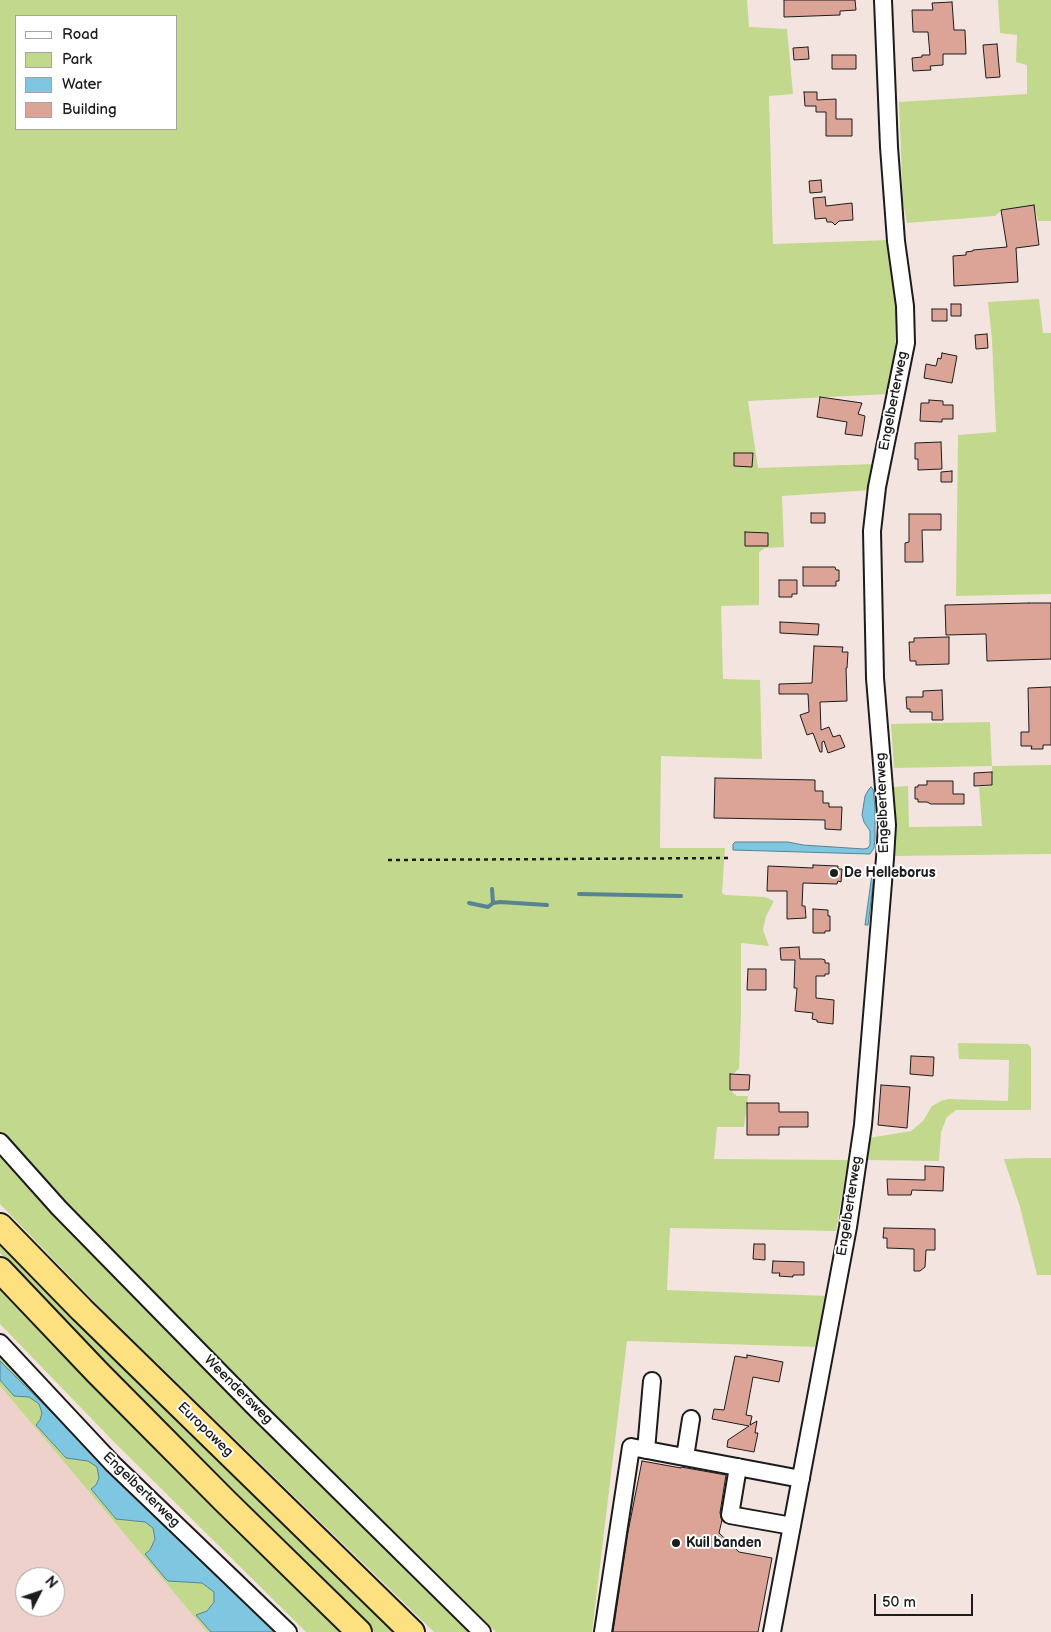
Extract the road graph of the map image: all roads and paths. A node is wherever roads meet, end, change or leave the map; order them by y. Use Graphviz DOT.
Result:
graph roads {
  1 [pos="883,0"];
  2 [pos="728,858"];
  3 [pos="388,860"];
  4 [pos="0,1142"];
  5 [pos="0,1226"];
  6 [pos="0,1270"];
  7 [pos="0,1343"];
  8 [pos="652,1381"];
  9 [pos="691,1419"];
  10 [pos="646,1450"];
  11 [pos="685,1457"];
  12 [pos="738,1467"];
  13 [pos="800,1479"];
  14 [pos="792,1526"];
  15 [pos="288,1632"];
  16 [pos="359,1632"];
  17 [pos="412,1632"];
  18 [pos="482,1632"];
  19 [pos="603,1632"];
  20 [pos="772,1632"];
  1 -- 13 [label="street, Engelberterweg"];
  2 -- 3 [label="path"];
  4 -- 18 [label="street, Weendersweg"];
  5 -- 17 [label="highway, Europaweg"];
  6 -- 16 [label="highway"];
  7 -- 15 [label="street, Engelberterweg"];
  8 -- 10 [label="street"];
  9 -- 11 [label="street"];
  10 -- 11 [label="street"];
  10 -- 19 [label="street"];
  11 -- 12 [label="street"];
  12 -- 13 [label="street"];
  12 -- 14 [label="street"];
  13 -- 14 [label="street, Engelberterweg"];
  14 -- 20 [label="street, Engelberterweg"];
}
